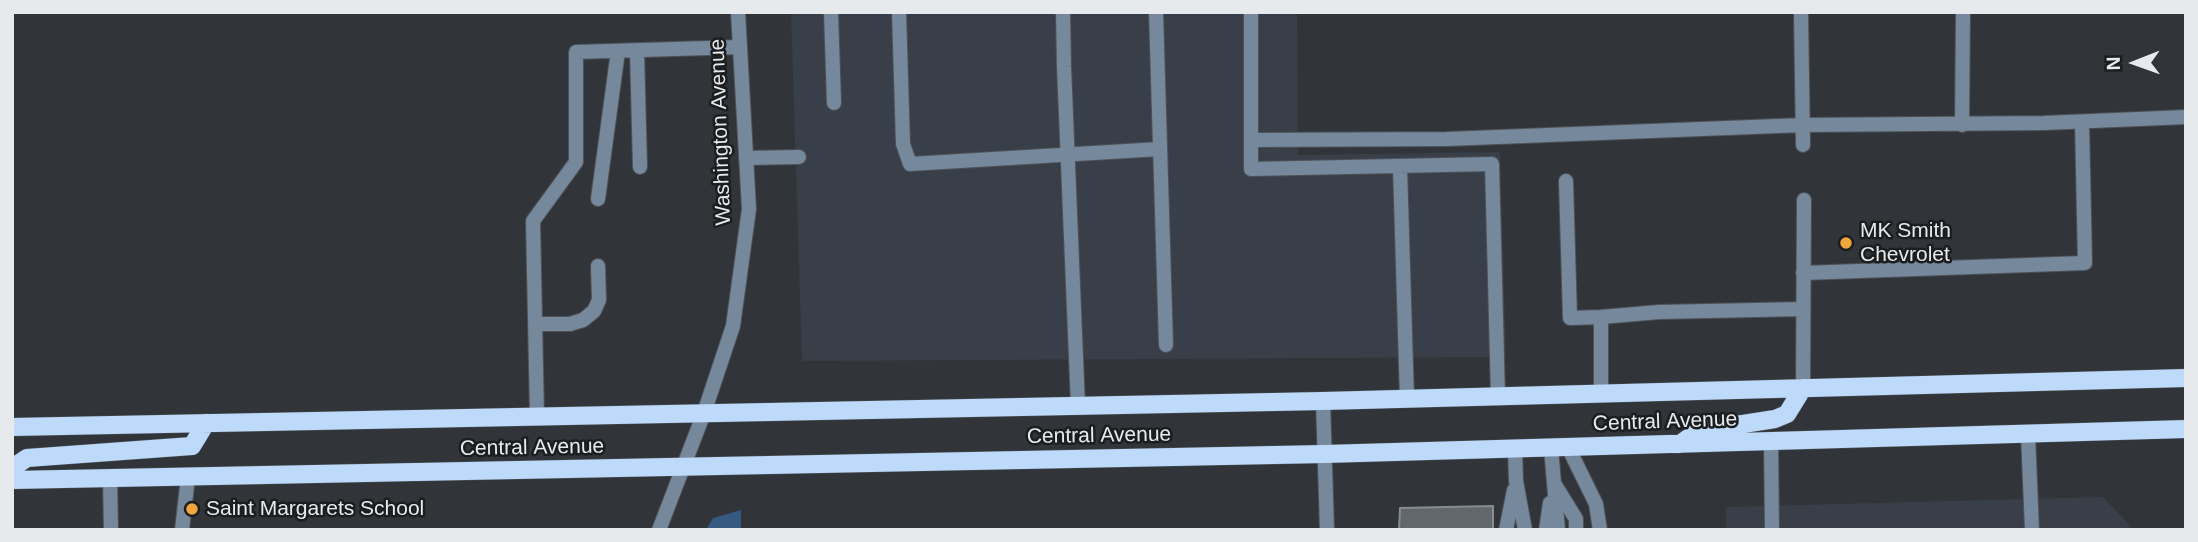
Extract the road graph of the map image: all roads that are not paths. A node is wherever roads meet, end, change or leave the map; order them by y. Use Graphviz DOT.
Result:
graph roads {
  1 [pos="738,12"];
  2 [pos="831,12"];
  3 [pos="899,12"];
  4 [pos="1063,12"];
  5 [pos="1156,12"];
  6 [pos="1251,12"];
  7 [pos="1801,12"];
  8 [pos="1963,12"];
  9 [pos="740,47"];
  10 [pos="618,51"];
  11 [pos="637,51"];
  12 [pos="834,103"];
  13 [pos="2186,117"];
  14 [pos="2081,122"];
  15 [pos="1803,125"];
  16 [pos="1962,125"];
  17 [pos="1251,140"];
  18 [pos="1803,145"];
  19 [pos="1160,149"];
  20 [pos="1067,154"];
  21 [pos="799,157"];
  22 [pos="746,158"];
  23 [pos="640,167"];
  24 [pos="1400,167"];
  25 [pos="1566,181"];
  26 [pos="598,199"];
  27 [pos="1804,200"];
  28 [pos="598,266"];
  29 [pos="1803,273"];
  30 [pos="1803,309"];
  31 [pos="1601,317"];
  32 [pos="536,324"];
  33 [pos="1166,345"];
  34 [pos="2186,378"];
  35 [pos="1803,388"];
  36 [pos="1601,393"];
  37 [pos="1498,397"];
  38 [pos="1407,399"];
  39 [pos="1323,401"];
  40 [pos="1078,406"];
  41 [pos="704,412"];
  42 [pos="537,416"];
  43 [pos="206,423"];
  44 [pos="12,427"];
  45 [pos="2186,429"];
  46 [pos="2028,434"];
  47 [pos="1771,441"];
  48 [pos="1678,445"];
  49 [pos="1559,448"];
  50 [pos="1515,449"];
  51 [pos="1325,454"];
  52 [pos="12,468"];
  53 [pos="682,468"];
  54 [pos="188,477"];
  55 [pos="110,478"];
  56 [pos="12,480"];
  57 [pos="1516,481"];
  58 [pos="1553,481"];
  59 [pos="111,530"];
  60 [pos="182,530"];
  61 [pos="659,530"];
  62 [pos="1327,530"];
  63 [pos="1506,530"];
  64 [pos="1525,530"];
  65 [pos="1546,530"];
  66 [pos="1558,530"];
  67 [pos="1576,530"];
  68 [pos="1600,530"];
  69 [pos="1772,530"];
  70 [pos="2032,530"];
  1 -- 9 [label="street, Washington Avenue"];
  2 -- 12 [label="street"];
  3 -- 20 [label="street"];
  4 -- 20 [label="street"];
  5 -- 19 [label="street"];
  6 -- 17 [label="street"];
  7 -- 15 [label="street"];
  8 -- 16 [label="street"];
  9 -- 11 [label="street"];
  9 -- 22 [label="street, Washington Avenue"];
  10 -- 11 [label="street"];
  10 -- 26 [label="street"];
  10 -- 32 [label="street"];
  11 -- 23 [label="street"];
  13 -- 14 [label="street"];
  14 -- 16 [label="street"];
  14 -- 29 [label="street"];
  15 -- 16 [label="street"];
  15 -- 17 [label="street"];
  15 -- 18 [label="street"];
  17 -- 24 [label="street"];
  19 -- 20 [label="street"];
  19 -- 33 [label="street"];
  20 -- 40 [label="street"];
  21 -- 22 [label="street"];
  22 -- 41 [label="street, Washington Avenue"];
  24 -- 37 [label="street"];
  24 -- 38 [label="street"];
  25 -- 31 [label="street"];
  27 -- 29 [label="street"];
  28 -- 32 [label="street"];
  29 -- 30 [label="street"];
  30 -- 31 [label="street"];
  30 -- 35 [label="street"];
  31 -- 36 [label="street"];
  32 -- 42 [label="street"];
  34 -- 35 [label="main road, Central Avenue"];
  35 -- 36 [label="main road, Central Avenue"];
  35 -- 48 [label="main road"];
  36 -- 37 [label="main road, Central Avenue"];
  37 -- 38 [label="main road, Central Avenue"];
  38 -- 39 [label="main road, Central Avenue"];
  39 -- 40 [label="main road, Central Avenue"];
  39 -- 51 [label="street"];
  40 -- 41 [label="main road, Central Avenue"];
  41 -- 42 [label="main road, Central Avenue"];
  41 -- 53 [label="street, Washington Avenue"];
  42 -- 43 [label="main road, Central Avenue"];
  43 -- 44 [label="main road, Central Avenue"];
  43 -- 52 [label="main road"];
  45 -- 46 [label="main road, Central Avenue"];
  46 -- 47 [label="main road, Central Avenue"];
  46 -- 70 [label="street"];
  47 -- 48 [label="main road, Central Avenue"];
  47 -- 69 [label="street"];
  48 -- 49 [label="main road, Central Avenue"];
  49 -- 50 [label="main road, Central Avenue"];
  49 -- 58 [label="street"];
  49 -- 68 [label="street"];
  50 -- 51 [label="main road, Central Avenue"];
  50 -- 57 [label="street"];
  51 -- 53 [label="main road, Central Avenue"];
  51 -- 62 [label="street"];
  53 -- 54 [label="main road, Central Avenue"];
  53 -- 61 [label="street, Washington Avenue"];
  54 -- 55 [label="main road, Central Avenue"];
  54 -- 60 [label="street"];
  55 -- 56 [label="main road, Central Avenue"];
  55 -- 59 [label="street"];
  57 -- 63 [label="street"];
  57 -- 64 [label="street"];
  58 -- 65 [label="street"];
  58 -- 66 [label="street"];
  58 -- 67 [label="street"];
}
